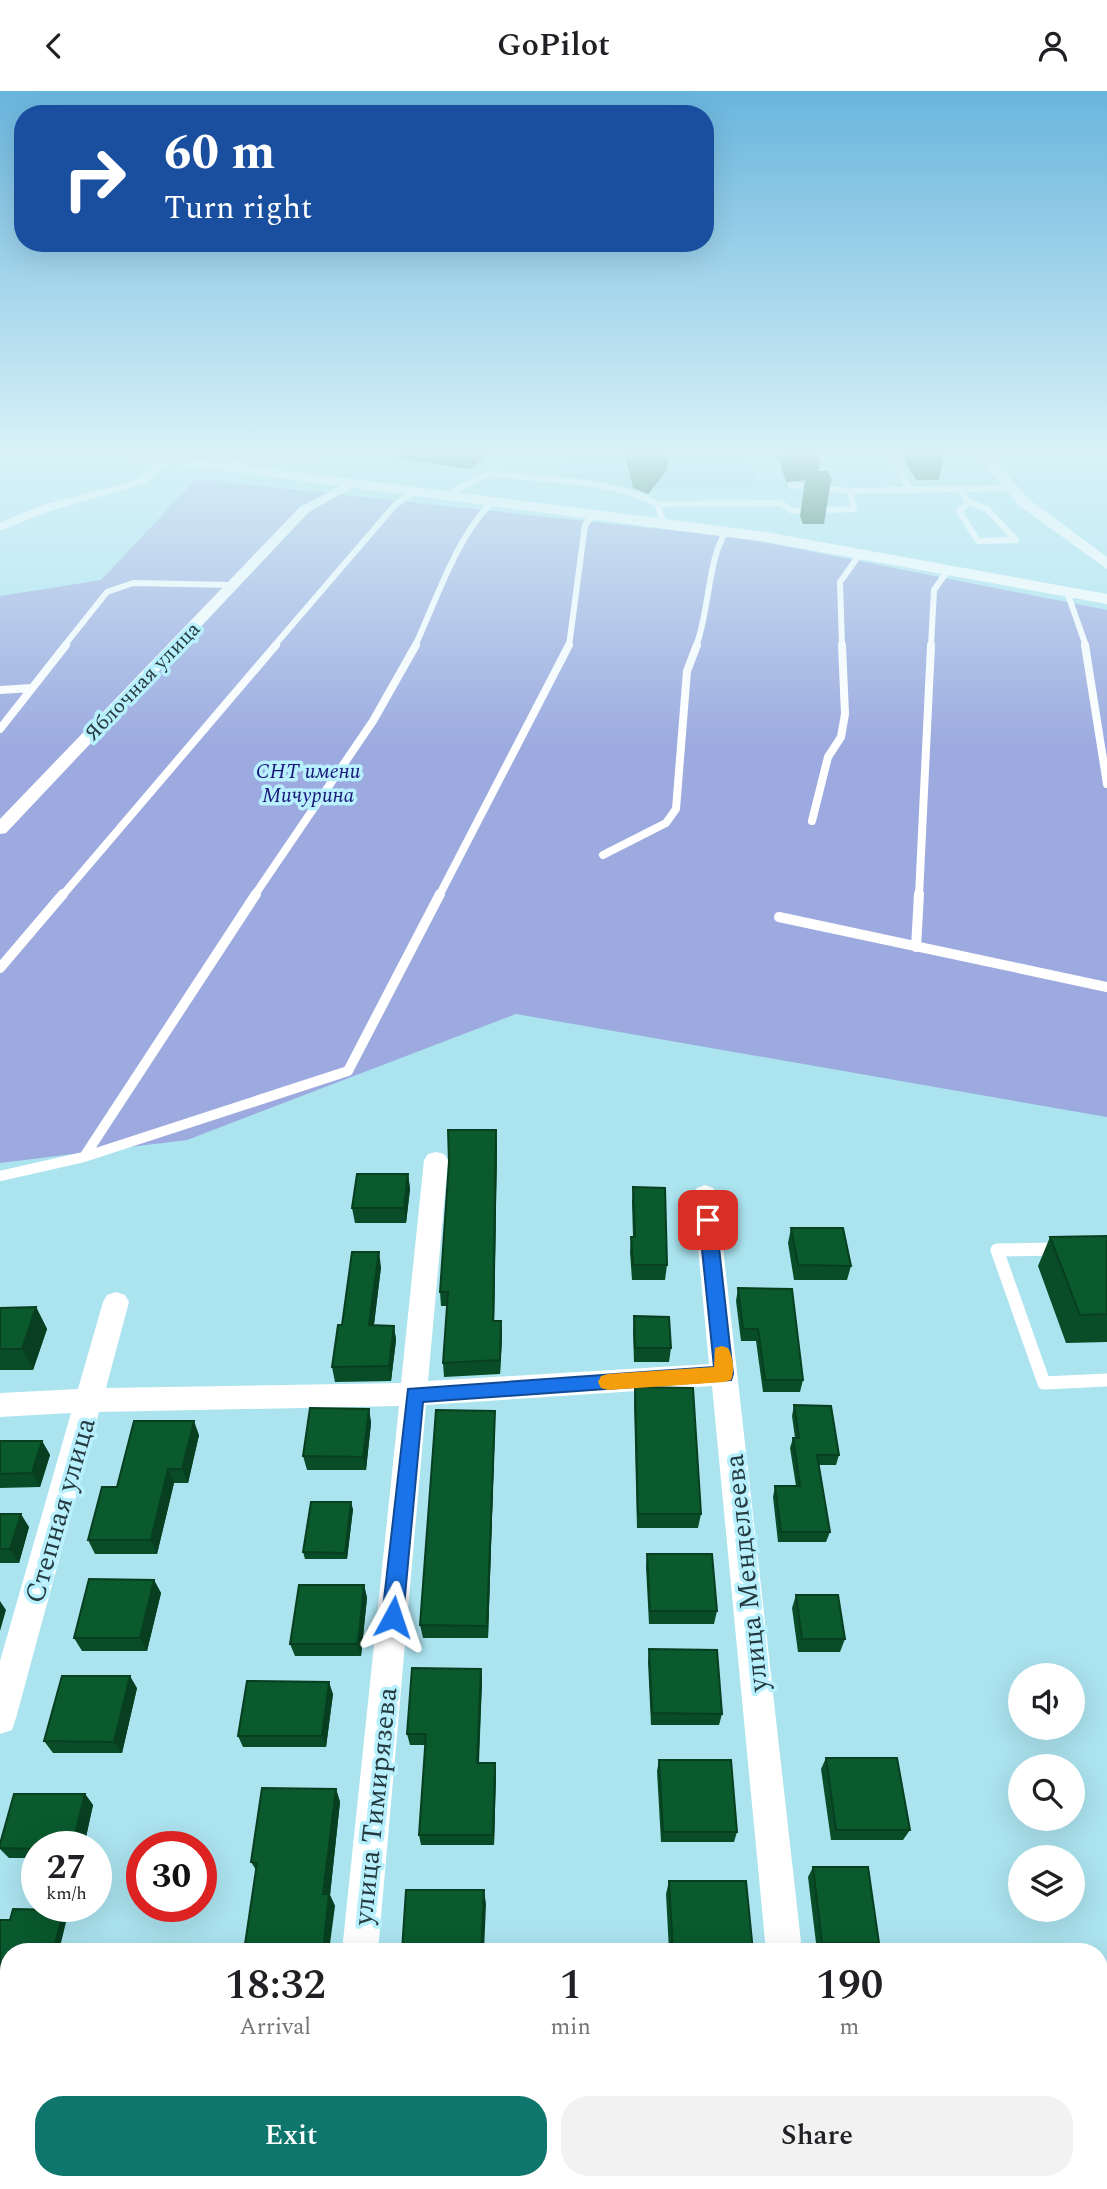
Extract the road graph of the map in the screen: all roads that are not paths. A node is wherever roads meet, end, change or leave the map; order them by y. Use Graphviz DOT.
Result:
graph roads {
  1 [pos="264,552"];
  2 [pos="355,552"];
  3 [pos="459,552"];
  4 [pos="581,552"];
  5 [pos="717,552"];
  6 [pos="847,552"];
  7 [pos="1091,552"];
  8 [pos="860,554"];
  9 [pos="1107,564"];
  10 [pos="948,570"];
  11 [pos="233,585"];
  12 [pos="1067,592"];
  13 [pos="1107,599"];
  14 [pos="32,688"];
  15 [pos="0,689"];
  16 [pos="0,729"];
  17 [pos="1107,784"];
  18 [pos="812,821"];
  19 [pos="0,829"];
  20 [pos="603,855"];
  21 [pos="779,917"];
  22 [pos="916,947"];
  23 [pos="0,968"];
  24 [pos="1107,987"];
  25 [pos="85,1157"];
  26 [pos="436,1160"];
  27 [pos="0,1176"];
  28 [pos="705,1194"];
  29 [pos="1066,1249"];
  30 [pos="116,1302"];
  31 [pos="724,1374"];
  32 [pos="1107,1380"];
  33 [pos="414,1394"];
  34 [pos="91,1400"];
  35 [pos="0,1405"];
  36 [pos="0,1718"];
  37 [pos="361,1943"];
  38 [pos="783,1943"];
  1 -- 11 [label="street, Яблочная улица"];
  2 -- 23 [label="lane"];
  3 -- 25 [label="lane"];
  4 -- 25 [label="lane"];
  5 -- 20 [label="lane"];
  6 -- 8 [label="street"];
  7 -- 9 [label="street"];
  8 -- 10 [label="street"];
  8 -- 18 [label="lane"];
  10 -- 12 [label="street"];
  10 -- 22 [label="lane"];
  11 -- 14 [label="lane"];
  11 -- 19 [label="street, Яблочная улица"];
  12 -- 13 [label="street"];
  12 -- 17 [label="lane"];
  14 -- 15 [label="lane"];
  14 -- 16 [label="lane"];
  21 -- 22 [label="lane"];
  22 -- 24 [label="lane"];
  25 -- 27 [label="lane"];
  26 -- 33 [label="street, улица Тимирязева"];
  28 -- 31 [label="street, улица Менделеева"];
  29 -- 32 [label="lane"];
  30 -- 34 [label="street, Степная улица"];
  31 -- 33 [label="street"];
  31 -- 38 [label="street, улица Менделеева"];
  33 -- 34 [label="street"];
  33 -- 37 [label="street, улица Тимирязева"];
  34 -- 35 [label="street"];
  34 -- 36 [label="street, Степная улица"];
}
